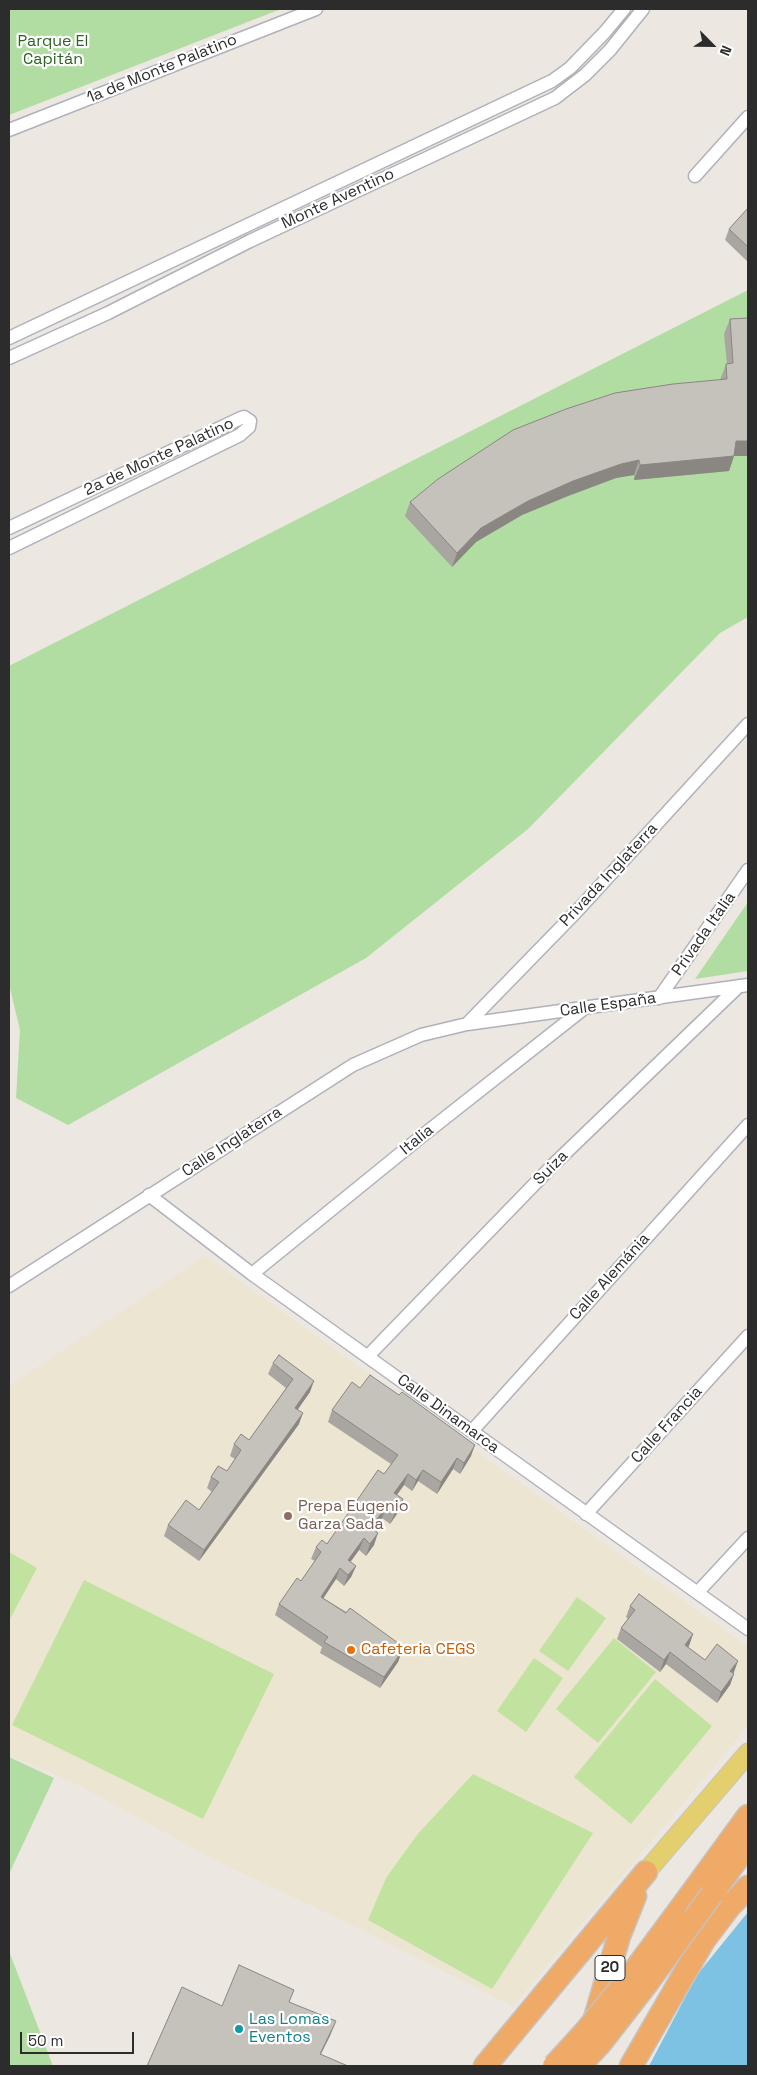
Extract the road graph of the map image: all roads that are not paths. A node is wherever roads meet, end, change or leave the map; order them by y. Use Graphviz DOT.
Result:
graph roads {
  1 [pos="316,9"];
  2 [pos="624,9"];
  3 [pos="643,9"];
  4 [pos="748,117"];
  5 [pos="9,130"];
  6 [pos="695,176"];
  7 [pos="9,338"];
  8 [pos="9,358"];
  9 [pos="9,528"];
  10 [pos="9,548"];
  11 [pos="748,724"];
  12 [pos="748,870"];
  13 [pos="744,985"];
  14 [pos="659,998"];
  15 [pos="583,1009"];
  16 [pos="467,1024"];
  17 [pos="748,1125"];
  18 [pos="149,1195"];
  19 [pos="252,1274"];
  20 [pos="9,1286"];
  21 [pos="748,1336"];
  22 [pos="368,1356"];
  23 [pos="472,1431"];
  24 [pos="586,1514"];
  25 [pos="748,1538"];
  26 [pos="698,1592"];
  27 [pos="748,1629"];
  28 [pos="748,1753"];
  29 [pos="748,1816"];
  30 [pos="748,1844"];
  31 [pos="646,1872"];
  32 [pos="748,1887"];
  33 [pos="485,2066"];
  34 [pos="554,2066"];
  35 [pos="581,2066"];
  36 [pos="631,2066"];
  1 -- 5 [label="street, 1a de Monte Palatino"];
  2 -- 7 [label="street, Monte Aventino"];
  3 -- 8 [label="street, Monte Aventino"];
  4 -- 6 [label="street"];
  9 -- 10 [label="street, 2a de Monte Palatino"];
  11 -- 16 [label="street, Privada Inglaterra"];
  12 -- 14 [label="street, Privada Italia"];
  13 -- 14 [label="street, Calle España"];
  13 -- 22 [label="street, Suiza"];
  14 -- 15 [label="street, Calle España"];
  15 -- 16 [label="street, Calle España"];
  15 -- 19 [label="street, Italia"];
  16 -- 18 [label="street, Calle Inglaterra"];
  17 -- 23 [label="street, Calle Alemánia"];
  18 -- 19 [label="street, Calle Dinamarca"];
  18 -- 20 [label="street, Calle Inglaterra"];
  19 -- 22 [label="street, Calle Dinamarca"];
  21 -- 24 [label="street, Calle Francia"];
  22 -- 23 [label="street, Calle Dinamarca"];
  23 -- 24 [label="street, Calle Dinamarca"];
  24 -- 26 [label="street, Calle Dinamarca"];
  25 -- 26 [label="street"];
  26 -- 27 [label="street, Calle Dinamarca"];
  28 -- 31 [label="main road, 20"];
  29 -- 34 [label="highway, bridge"];
  30 -- 35 [label="highway, bridge"];
  31 -- 33 [label="highway"];
  31 -- 35 [label="highway, 20"];
  32 -- 36 [label="highway"];
}
